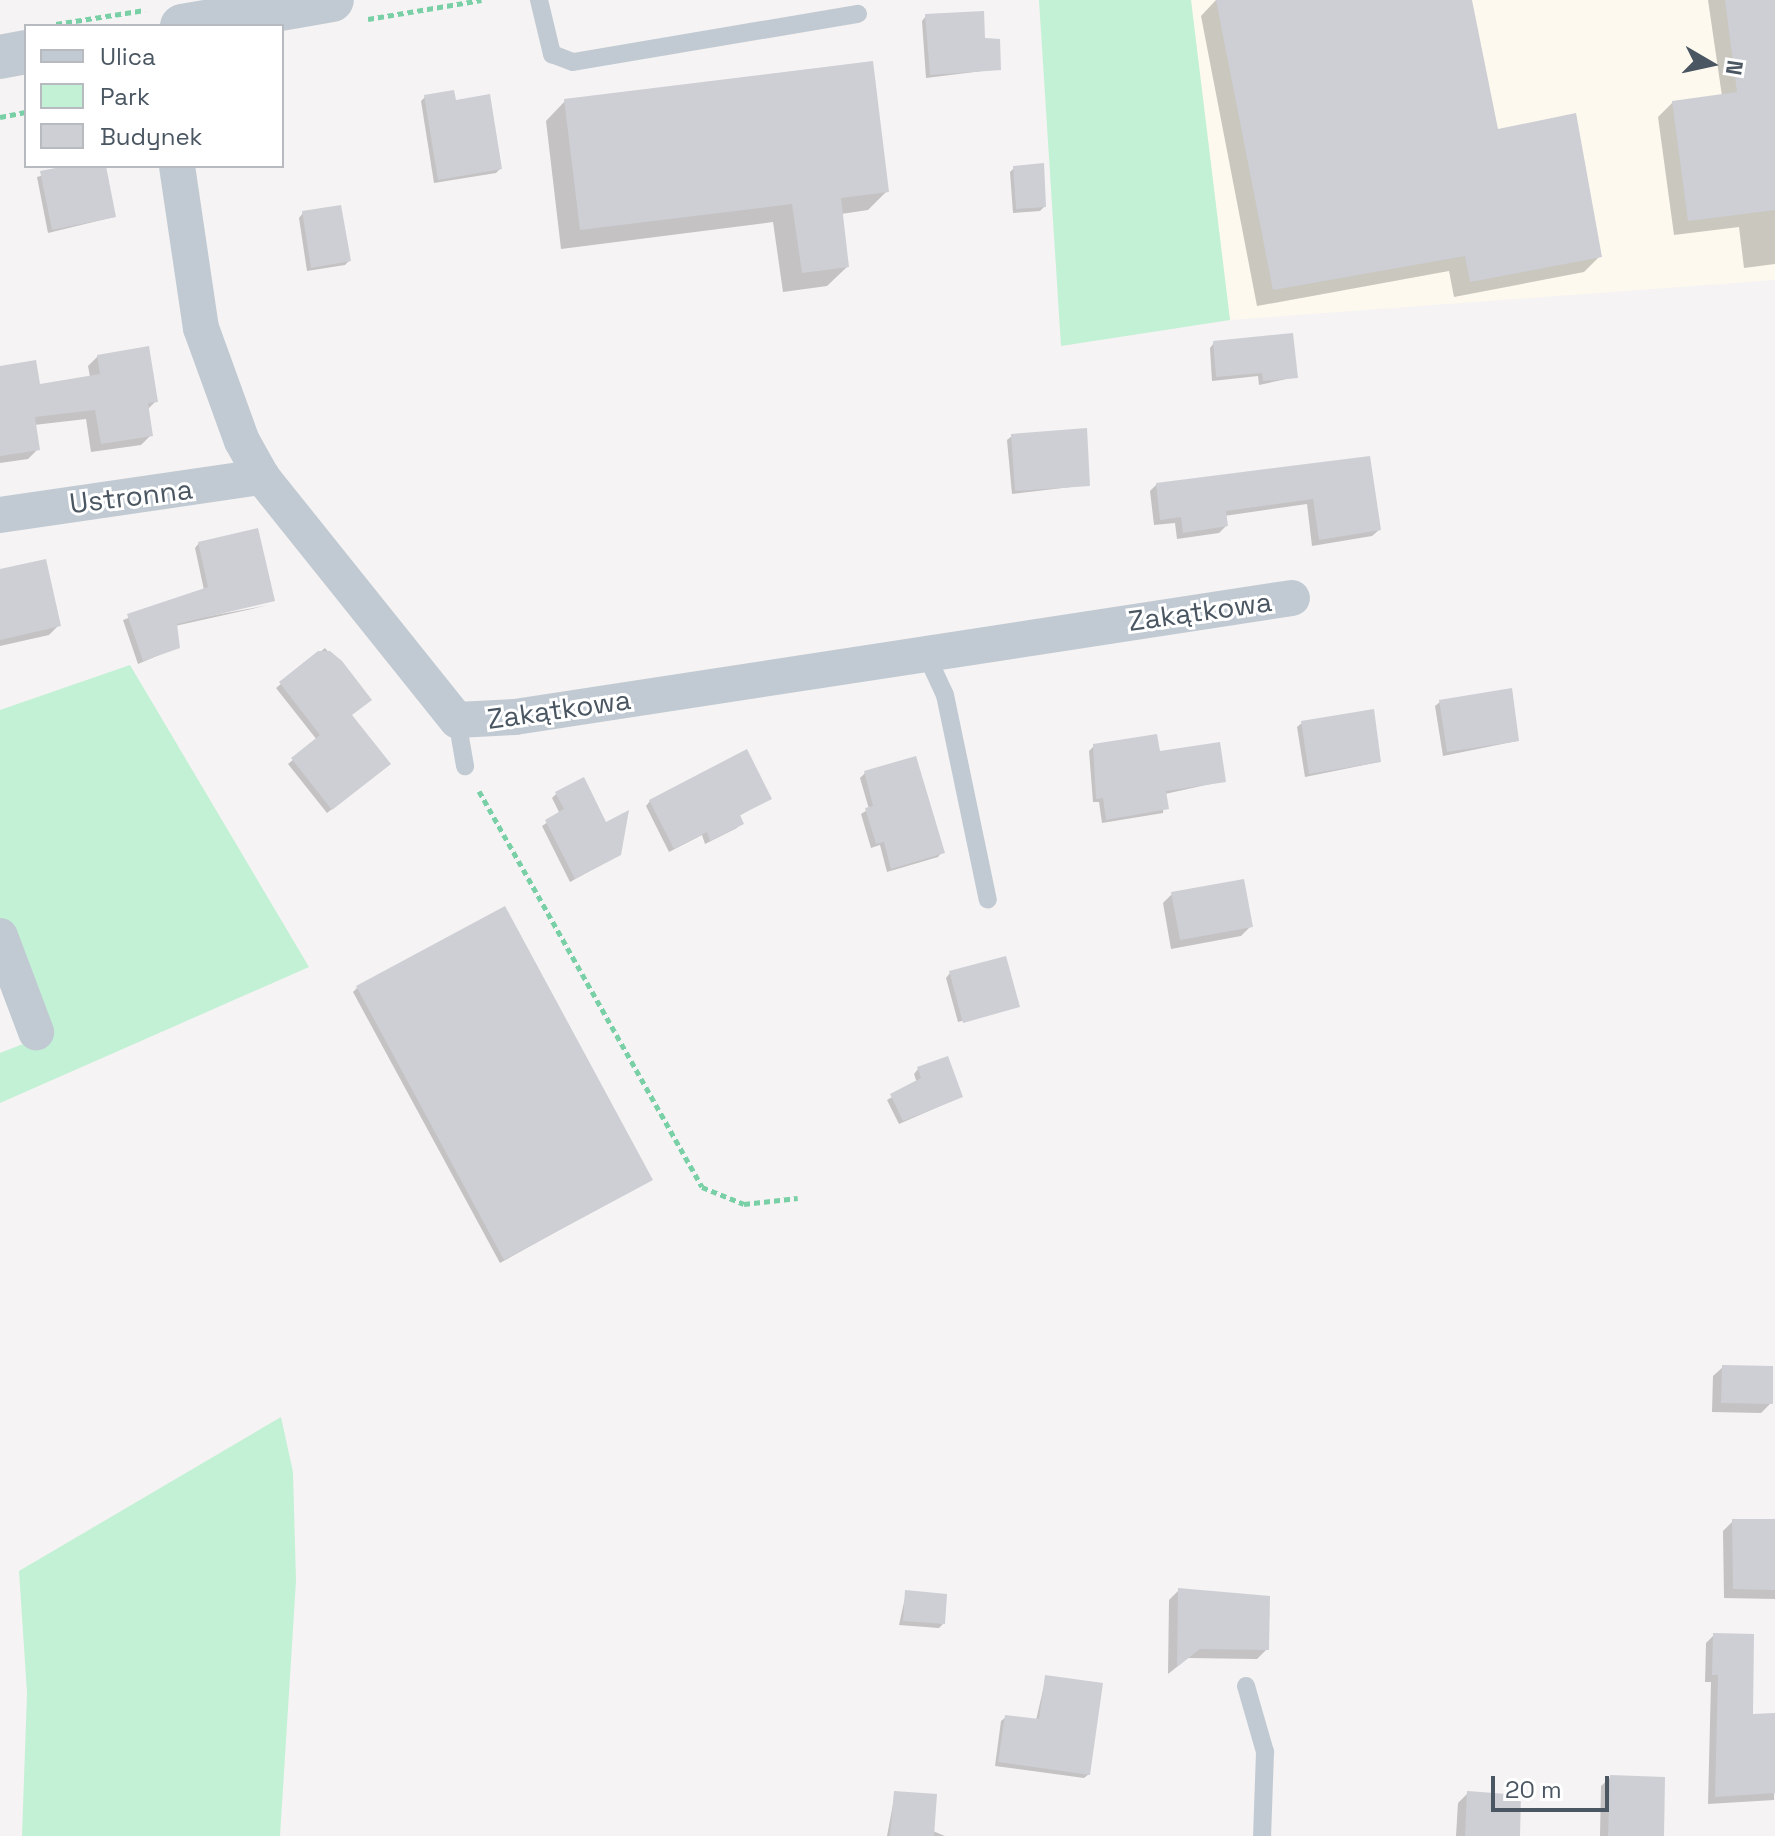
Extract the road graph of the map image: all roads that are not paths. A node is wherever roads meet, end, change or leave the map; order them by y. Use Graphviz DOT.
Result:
graph roads {
  1 [pos="539,0"];
  2 [pos="346,10"];
  3 [pos="858,14"];
  4 [pos="165,18"];
  5 [pos="24,52"];
  6 [pos="0,57"];
  7 [pos="177,168"];
  8 [pos="262,477"];
  9 [pos="0,515"];
  10 [pos="1292,598"];
  11 [pos="925,652"];
  12 [pos="457,720"];
  13 [pos="465,766"];
  14 [pos="988,900"];
  15 [pos="0,936"];
  16 [pos="36,1032"];
  17 [pos="1246,1686"];
  18 [pos="1262,1836"];
  1 -- 3 [label="lane"];
  2 -- 4 [label="street"];
  5 -- 6 [label="street"];
  7 -- 8 [label="street, Zakątkowa"];
  8 -- 9 [label="street, Ustronna"];
  8 -- 12 [label="street, Zakątkowa"];
  10 -- 11 [label="street, Zakątkowa"];
  11 -- 12 [label="street, Zakątkowa"];
  11 -- 14 [label="lane"];
  12 -- 13 [label="lane"];
  15 -- 16 [label="street"];
  17 -- 18 [label="lane"];
}
